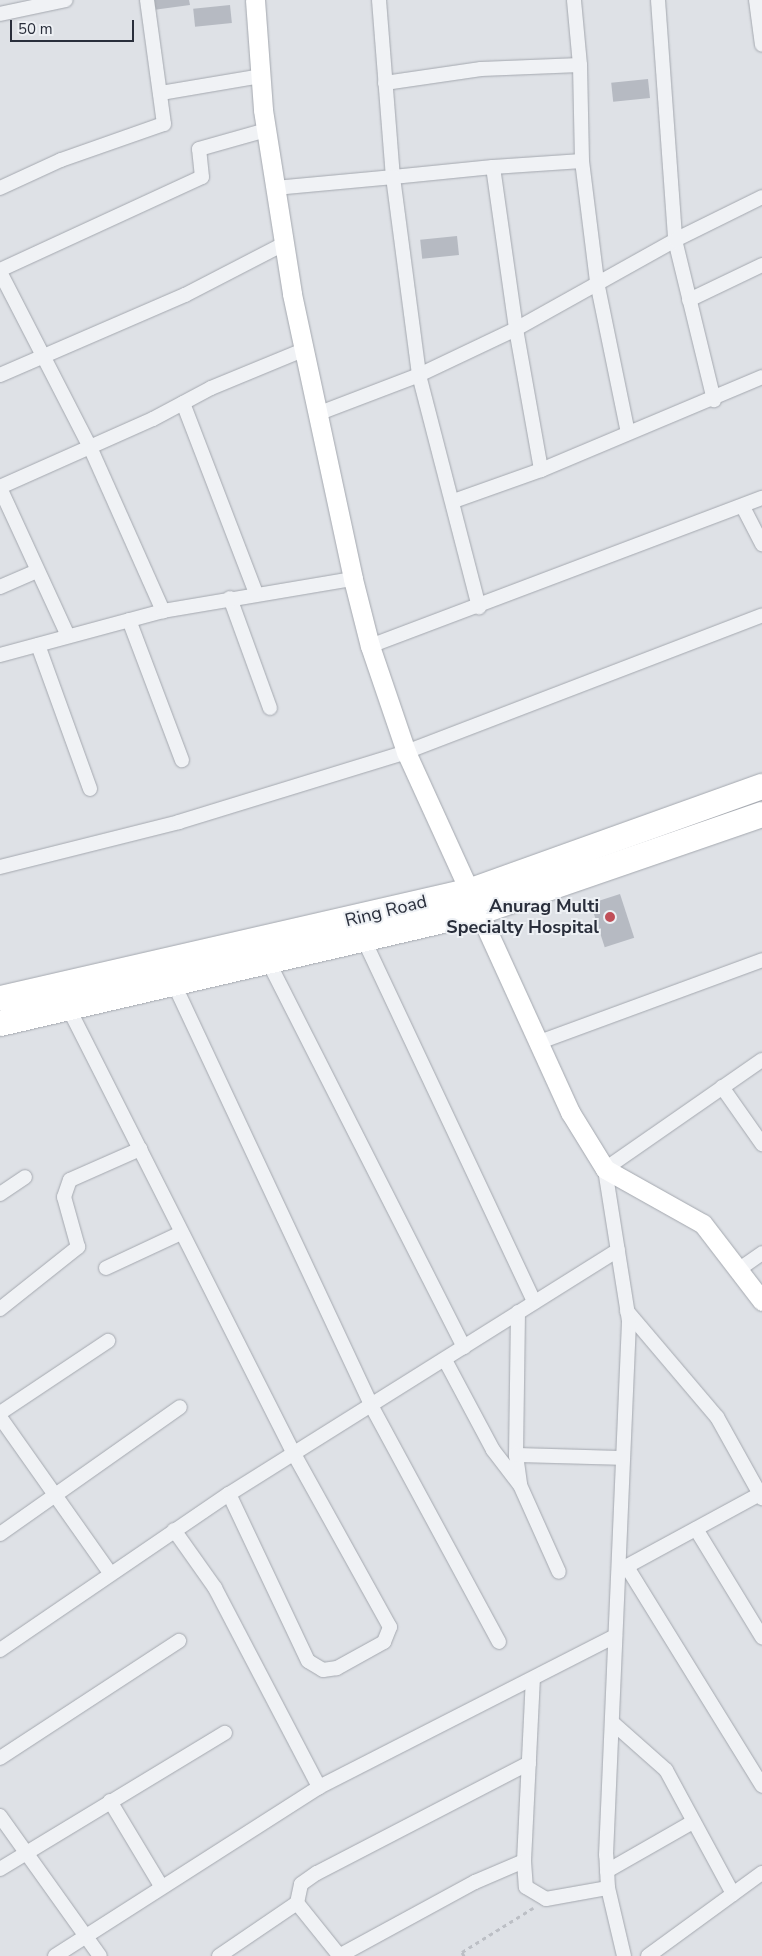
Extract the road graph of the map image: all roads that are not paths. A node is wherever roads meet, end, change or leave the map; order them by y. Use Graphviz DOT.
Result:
graph roads {
  1 [pos="66,0"];
  2 [pos="147,0"];
  3 [pos="255,0"];
  4 [pos="379,0"];
  5 [pos="574,0"];
  6 [pos="658,0"];
  7 [pos="756,0"];
  8 [pos="0,14"];
  9 [pos="762,46"];
  10 [pos="580,65"];
  11 [pos="261,76"];
  12 [pos="386,83"];
  13 [pos="161,93"];
  14 [pos="266,130"];
  15 [pos="582,161"];
  16 [pos="492,166"];
  17 [pos="393,177"];
  18 [pos="0,188"];
  19 [pos="275,188"];
  20 [pos="762,197"];
  21 [pos="675,240"];
  22 [pos="284,244"];
  23 [pos="762,265"];
  24 [pos="0,271"];
  25 [pos="597,282"];
  26 [pos="689,300"];
  27 [pos="516,330"];
  28 [pos="304,350"];
  29 [pos="40,356"];
  30 [pos="0,374"];
  31 [pos="419,375"];
  32 [pos="762,377"];
  33 [pos="714,400"];
  34 [pos="183,403"];
  35 [pos="317,414"];
  36 [pos="628,433"];
  37 [pos="90,447"];
  38 [pos="541,470"];
  39 [pos="0,487"];
  40 [pos="762,498"];
  41 [pos="454,501"];
  42 [pos="743,506"];
  43 [pos="762,544"];
  44 [pos="37,571"];
  45 [pos="354,579"];
  46 [pos="0,588"];
  47 [pos="256,593"];
  48 [pos="230,598"];
  49 [pos="479,607"];
  50 [pos="163,611"];
  51 [pos="762,615"];
  52 [pos="129,620"];
  53 [pos="68,636"];
  54 [pos="38,645"];
  55 [pos="370,646"];
  56 [pos="0,655"];
  57 [pos="270,708"];
  58 [pos="406,752"];
  59 [pos="182,760"];
  60 [pos="762,786"];
  61 [pos="90,789"];
  62 [pos="762,814"];
  63 [pos="0,867"];
  64 [pos="472,901"];
  65 [pos="364,940"];
  66 [pos="762,960"];
  67 [pos="269,963"];
  68 [pos="174,984"];
  69 [pos="0,998"];
  70 [pos="68,1007"];
  71 [pos="0,1023"];
  72 [pos="538,1043"];
  73 [pos="762,1060"];
  74 [pos="722,1087"];
  75 [pos="762,1144"];
  76 [pos="140,1149"];
  77 [pos="605,1169"];
  78 [pos="25,1177"];
  79 [pos="0,1194"];
  80 [pos="181,1233"];
  81 [pos="618,1250"];
  82 [pos="762,1253"];
  83 [pos="106,1268"];
  84 [pos="738,1270"];
  85 [pos="534,1302"];
  86 [pos="762,1302"];
  87 [pos="0,1309"];
  88 [pos="627,1311"];
  89 [pos="518,1312"];
  90 [pos="108,1341"];
  91 [pos="464,1348"];
  92 [pos="445,1360"];
  93 [pos="180,1407"];
  94 [pos="372,1407"];
  95 [pos="0,1413"];
  96 [pos="0,1418"];
  97 [pos="294,1454"];
  98 [pos="516,1455"];
  99 [pos="621,1458"];
  100 [pos="520,1484"];
  101 [pos="229,1494"];
  102 [pos="761,1495"];
  103 [pos="57,1496"];
  104 [pos="696,1529"];
  105 [pos="174,1530"];
  106 [pos="0,1534"];
  107 [pos="622,1570"];
  108 [pos="559,1572"];
  109 [pos="110,1573"];
  110 [pos="615,1636"];
  111 [pos="762,1637"];
  112 [pos="179,1641"];
  113 [pos="499,1642"];
  114 [pos="0,1650"];
  115 [pos="533,1680"];
  116 [pos="614,1724"];
  117 [pos="225,1733"];
  118 [pos="0,1758"];
  119 [pos="529,1763"];
  120 [pos="762,1786"];
  121 [pos="319,1787"];
  122 [pos="110,1801"];
  123 [pos="0,1816"];
  124 [pos="693,1822"];
  125 [pos="25,1852"];
  126 [pos="524,1861"];
  127 [pos="0,1870"];
  128 [pos="607,1871"];
  129 [pos="762,1873"];
  130 [pos="161,1886"];
  131 [pos="608,1888"];
  132 [pos="733,1894"];
  133 [pos="297,1903"];
  134 [pos="85,1936"];
  135 [pos="338,1955"];
  136 [pos="55,1956"];
  137 [pos="100,1956"];
  138 [pos="219,1956"];
  139 [pos="624,1956"];
  140 [pos="648,1956"];
  1 -- 8 [label="street"];
  2 -- 13 [label="street"];
  3 -- 11 [label="street"];
  4 -- 12 [label="street"];
  5 -- 10 [label="street"];
  6 -- 21 [label="street"];
  7 -- 9 [label="street"];
  10 -- 12 [label="street"];
  10 -- 15 [label="street"];
  11 -- 13 [label="street"];
  11 -- 14 [label="street"];
  12 -- 17 [label="street"];
  13 -- 18 [label="street"];
  14 -- 19 [label="street"];
  14 -- 24 [label="street"];
  15 -- 16 [label="street"];
  15 -- 25 [label="street"];
  16 -- 17 [label="street"];
  16 -- 27 [label="street"];
  17 -- 19 [label="street"];
  17 -- 31 [label="street"];
  19 -- 22 [label="street"];
  20 -- 21 [label="street"];
  21 -- 25 [label="street"];
  21 -- 26 [label="street"];
  22 -- 28 [label="street"];
  22 -- 29 [label="street"];
  23 -- 26 [label="street"];
  24 -- 29 [label="street"];
  25 -- 27 [label="street"];
  25 -- 36 [label="street"];
  26 -- 33 [label="street"];
  27 -- 31 [label="street"];
  27 -- 38 [label="street"];
  28 -- 34 [label="street"];
  28 -- 35 [label="street"];
  29 -- 30 [label="street"];
  29 -- 37 [label="street"];
  31 -- 35 [label="street"];
  31 -- 41 [label="street"];
  32 -- 33 [label="street"];
  33 -- 36 [label="street"];
  34 -- 37 [label="street"];
  34 -- 47 [label="street"];
  35 -- 45 [label="street"];
  36 -- 38 [label="street"];
  37 -- 39 [label="street"];
  37 -- 50 [label="street"];
  38 -- 41 [label="street"];
  39 -- 44 [label="street"];
  40 -- 42 [label="street"];
  41 -- 49 [label="street"];
  42 -- 43 [label="street"];
  42 -- 49 [label="street"];
  44 -- 46 [label="street"];
  44 -- 53 [label="street"];
  45 -- 47 [label="street"];
  45 -- 55 [label="street"];
  47 -- 48 [label="street"];
  48 -- 50 [label="street"];
  48 -- 57 [label="street"];
  49 -- 55 [label="street"];
  50 -- 52 [label="street"];
  51 -- 58 [label="street"];
  52 -- 53 [label="street"];
  52 -- 59 [label="street"];
  53 -- 54 [label="street"];
  54 -- 56 [label="street"];
  54 -- 61 [label="street"];
  55 -- 58 [label="street"];
  58 -- 63 [label="street"];
  58 -- 64 [label="street"];
  60 -- 64 [label="highway, Ring Road"];
  62 -- 64 [label="highway, Ring Road"];
  64 -- 65 [label="highway, Ring Road"];
  64 -- 69 [label="highway, Ring Road"];
  64 -- 72 [label="street"];
  65 -- 67 [label="highway, Ring Road"];
  65 -- 85 [label="street"];
  66 -- 72 [label="street"];
  67 -- 68 [label="highway, Ring Road"];
  67 -- 91 [label="street"];
  68 -- 70 [label="highway, Ring Road"];
  68 -- 94 [label="street"];
  70 -- 71 [label="highway, Ring Road"];
  70 -- 76 [label="street"];
  72 -- 77 [label="street"];
  73 -- 74 [label="street"];
  74 -- 75 [label="street"];
  74 -- 77 [label="street"];
  76 -- 80 [label="street"];
  76 -- 87 [label="street"];
  77 -- 81 [label="street"];
  77 -- 84 [label="street"];
  78 -- 79 [label="street"];
  80 -- 83 [label="street"];
  80 -- 97 [label="street"];
  81 -- 85 [label="street"];
  81 -- 88 [label="street"];
  82 -- 84 [label="street"];
  84 -- 86 [label="street"];
  85 -- 89 [label="street"];
  88 -- 99 [label="street"];
  88 -- 102 [label="street"];
  89 -- 91 [label="street"];
  89 -- 98 [label="street"];
  90 -- 95 [label="street"];
  91 -- 92 [label="street"];
  92 -- 94 [label="street"];
  92 -- 100 [label="street"];
  93 -- 103 [label="street"];
  94 -- 97 [label="street"];
  94 -- 113 [label="street"];
  96 -- 103 [label="street"];
  97 -- 101 [label="street"];
  97 -- 101 [label="street"];
  98 -- 99 [label="street"];
  98 -- 100 [label="street"];
  99 -- 107 [label="street"];
  100 -- 108 [label="street"];
  101 -- 105 [label="street"];
  102 -- 104 [label="street"];
  103 -- 106 [label="street"];
  103 -- 109 [label="street"];
  104 -- 107 [label="street"];
  104 -- 111 [label="street"];
  105 -- 109 [label="street"];
  105 -- 121 [label="street"];
  107 -- 110 [label="street"];
  107 -- 120 [label="street"];
  109 -- 114 [label="street"];
  110 -- 115 [label="street"];
  110 -- 116 [label="street"];
  112 -- 118 [label="street"];
  115 -- 119 [label="street"];
  115 -- 121 [label="street"];
  116 -- 124 [label="street"];
  116 -- 128 [label="street"];
  117 -- 122 [label="street"];
  119 -- 126 [label="street"];
  119 -- 133 [label="street"];
  121 -- 130 [label="street"];
  122 -- 125 [label="street"];
  122 -- 130 [label="street"];
  123 -- 125 [label="street"];
  124 -- 128 [label="street"];
  124 -- 132 [label="street"];
  125 -- 127 [label="street"];
  125 -- 134 [label="street"];
  126 -- 131 [label="street"];
  126 -- 135 [label="street"];
  128 -- 131 [label="street"];
  129 -- 132 [label="street"];
  130 -- 134 [label="street"];
  131 -- 139 [label="street"];
  132 -- 140 [label="street"];
  133 -- 135 [label="street"];
  133 -- 138 [label="street"];
  134 -- 136 [label="street"];
  134 -- 137 [label="street"];
}
